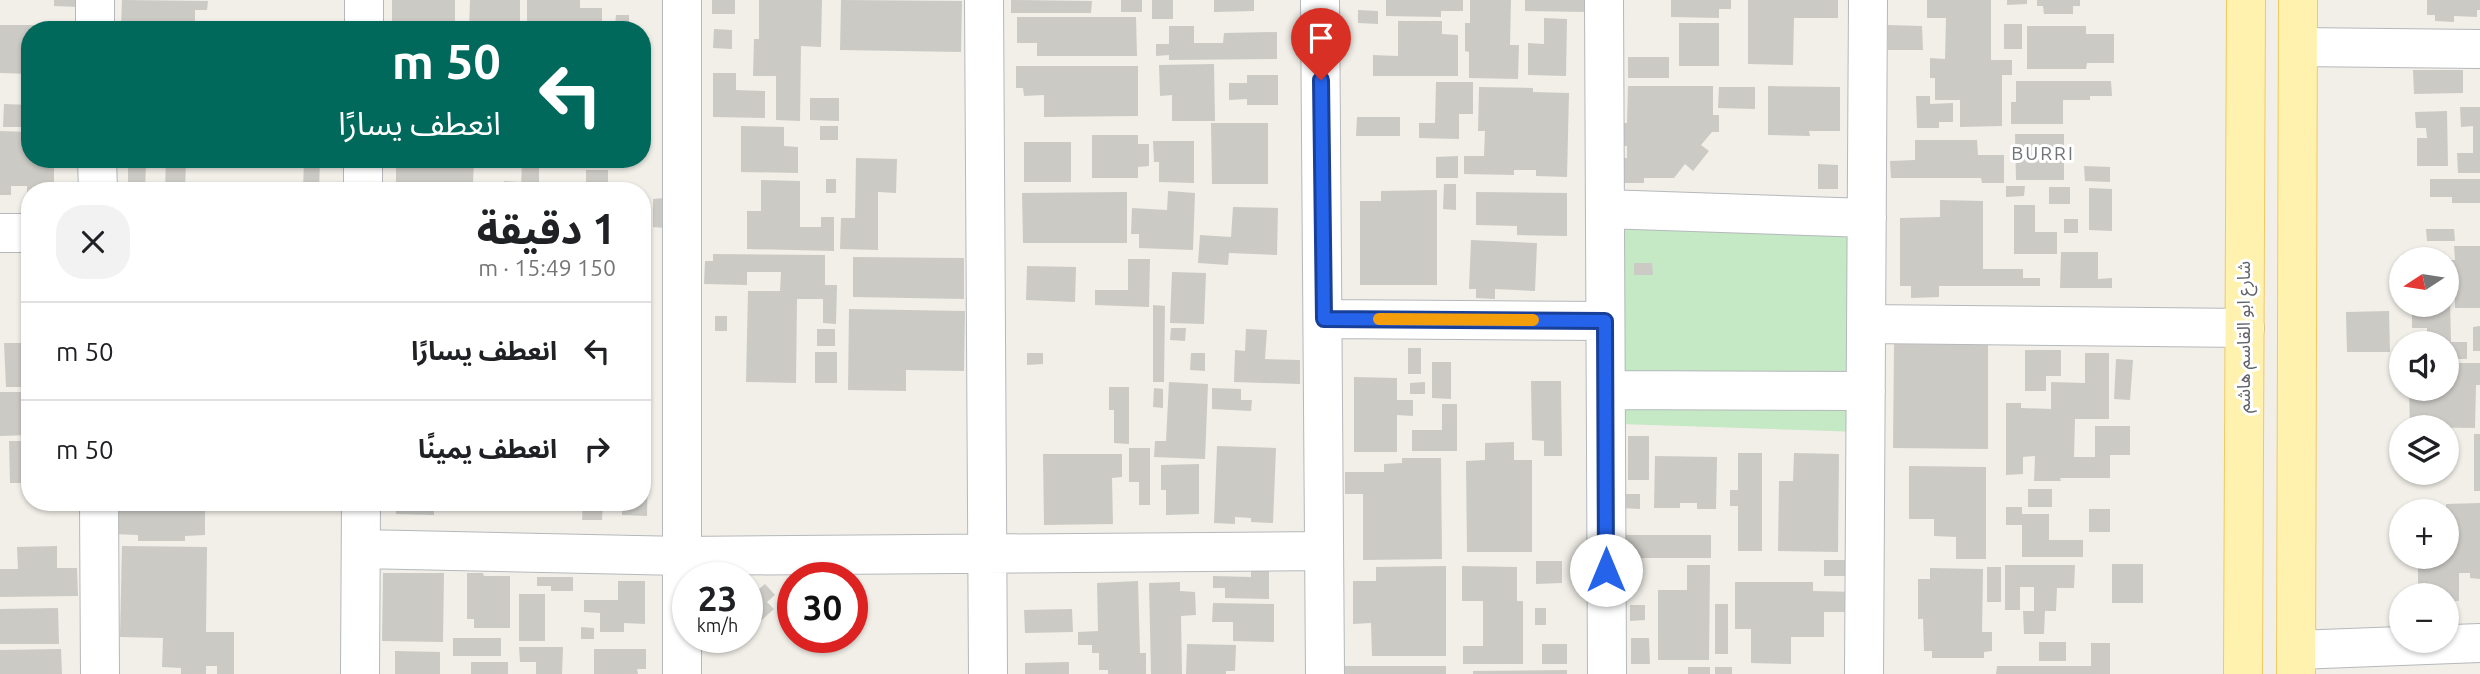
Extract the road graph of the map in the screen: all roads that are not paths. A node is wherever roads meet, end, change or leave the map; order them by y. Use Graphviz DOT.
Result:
graph roads {
  1 [pos="95,0"];
  2 [pos="364,0"];
  3 [pos="682,0"];
  4 [pos="984,0"];
  5 [pos="1320,0"];
  6 [pos="1604,0"];
  7 [pos="1868,0"];
  8 [pos="2246,0"];
  9 [pos="2298,0"];
  10 [pos="96,21"];
  11 [pos="364,21"];
  12 [pos="2298,47"];
  13 [pos="2480,49"];
  14 [pos="1605,209"];
  15 [pos="1867,218"];
  16 [pos="0,233"];
  17 [pos="21,233"];
  18 [pos="1324,319"];
  19 [pos="1605,321"];
  20 [pos="1866,324"];
  21 [pos="2245,328"];
  22 [pos="1606,390"];
  23 [pos="1866,391"];
  24 [pos="99,511"];
  25 [pos="361,511"];
  26 [pos="361,549"];
  27 [pos="1322,551"];
  28 [pos="986,553"];
  29 [pos="682,556"];
  30 [pos="2480,643"];
  31 [pos="2296,662"];
  32 [pos="100,674"];
  33 [pos="360,674"];
  34 [pos="682,674"];
  35 [pos="988,674"];
  36 [pos="1325,674"];
  37 [pos="1606,674"];
  38 [pos="1864,674"];
  39 [pos="2243,674"];
  1 -- 10 [label="street"];
  2 -- 11 [label="street"];
  3 -- 29 [label="street"];
  4 -- 28 [label="street"];
  5 -- 18 [label="street"];
  6 -- 14 [label="street"];
  7 -- 15 [label="street"];
  8 -- 21 [label="main road, شارع ابو القاسم هاشم"];
  9 -- 12 [label="main road"];
  12 -- 13 [label="street"];
  12 -- 31 [label="main road"];
  14 -- 15 [label="street"];
  14 -- 19 [label="street"];
  15 -- 20 [label="street"];
  16 -- 17 [label="street"];
  18 -- 19 [label="street"];
  18 -- 27 [label="street"];
  19 -- 22 [label="street"];
  20 -- 21 [label="street"];
  20 -- 23 [label="street"];
  21 -- 39 [label="main road, شارع ابو القاسم هاشم"];
  22 -- 23 [label="street"];
  22 -- 37 [label="street"];
  23 -- 38 [label="street"];
  24 -- 32 [label="street"];
  25 -- 26 [label="street"];
  26 -- 29 [label="street"];
  26 -- 33 [label="street"];
  27 -- 28 [label="street"];
  27 -- 36 [label="street"];
  28 -- 29 [label="street"];
  28 -- 35 [label="street"];
  29 -- 34 [label="street"];
  30 -- 31 [label="street"];
}
